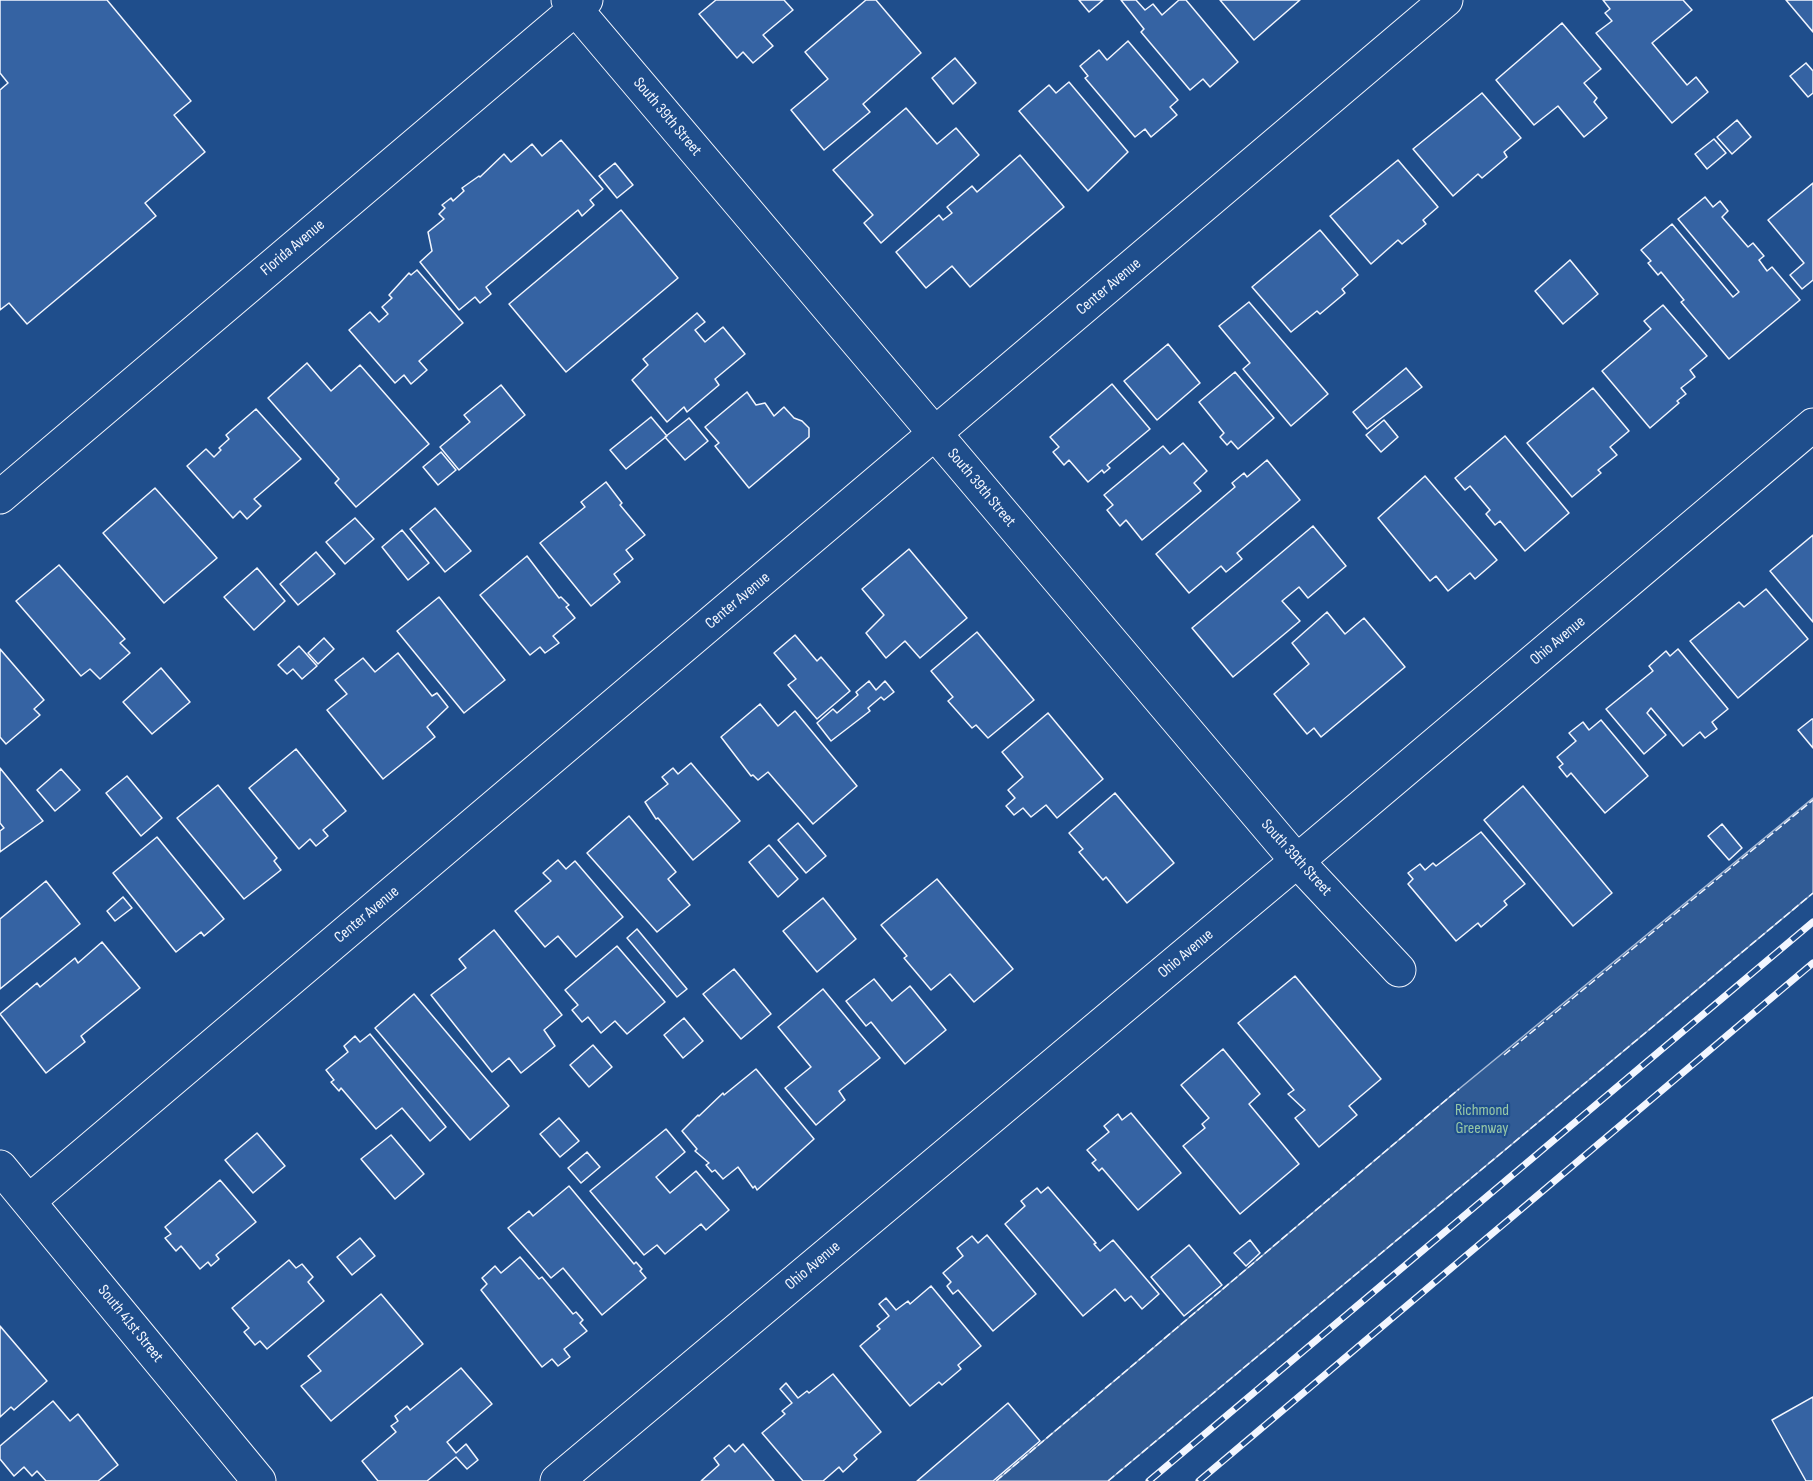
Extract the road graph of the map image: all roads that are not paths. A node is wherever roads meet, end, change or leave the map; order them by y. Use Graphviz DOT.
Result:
graph roads {
  1 [pos="1446,0"];
  2 [pos="576,3"];
  3 [pos="1813,424"];
  4 [pos="936,434"];
  5 [pos="0,497"];
  6 [pos="1297,861"];
  7 [pos="1400,970"];
  8 [pos="0,1167"];
  9 [pos="29,1201"];
  10 [pos="259,1481"];
  11 [pos="557,1481"];
  1 -- 4 [label="street, Center Avenue"];
  2 -- 4 [label="street, South 39th Street"];
  2 -- 5 [label="street, Florida Avenue"];
  3 -- 6 [label="street, Ohio Avenue"];
  4 -- 6 [label="street, South 39th Street"];
  4 -- 9 [label="street, Center Avenue"];
  6 -- 7 [label="street, South 39th Street"];
  6 -- 11 [label="street, Ohio Avenue"];
  8 -- 9 [label="street, South 41st Street"];
  9 -- 10 [label="street, South 41st Street"];
}
